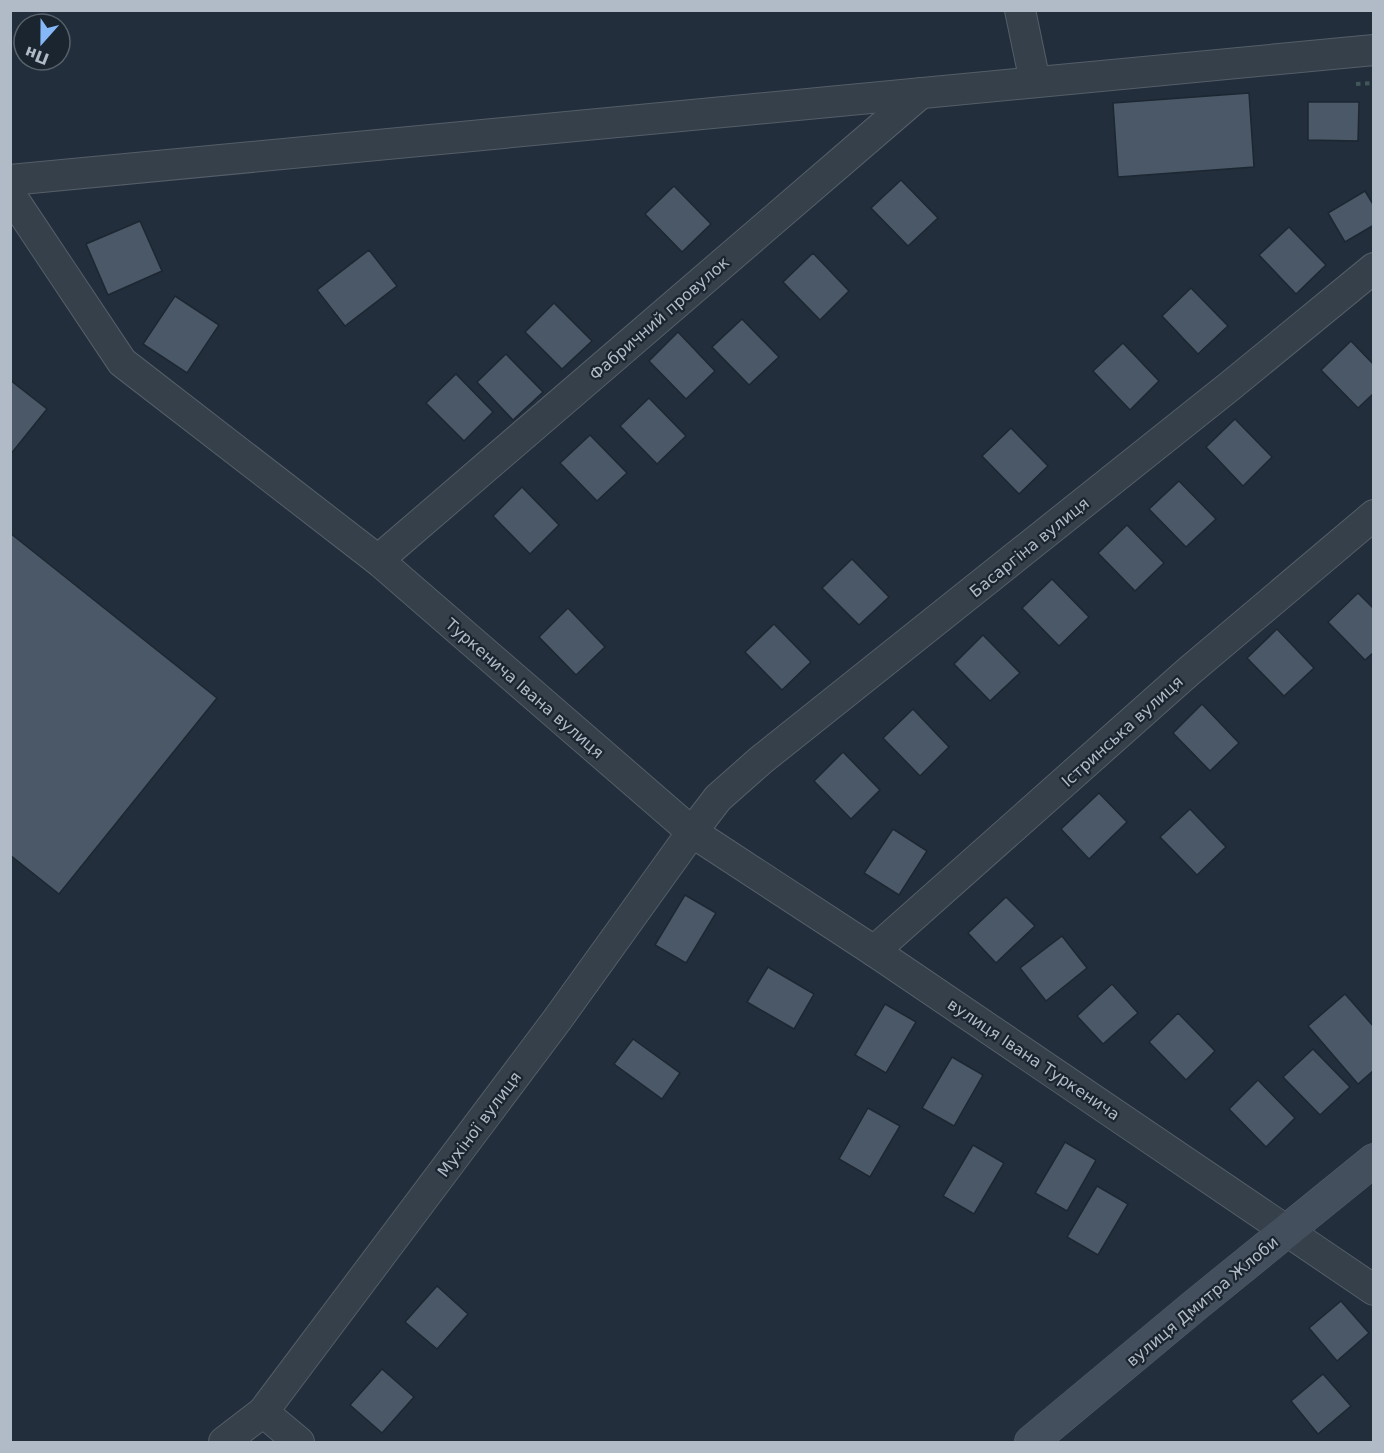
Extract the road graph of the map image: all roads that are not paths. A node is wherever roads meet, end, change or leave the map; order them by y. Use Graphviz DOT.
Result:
graph roads {
  1 [pos="1020,10"];
  2 [pos="1374,50"];
  3 [pos="1035,82"];
  4 [pos="921,93"];
  5 [pos="10,180"];
  6 [pos="10,194"];
  7 [pos="1374,268"];
  8 [pos="1374,514"];
  9 [pos="387,551"];
  10 [pos="692,832"];
  11 [pos="874,951"];
  12 [pos="1374,1160"];
  13 [pos="1288,1231"];
  14 [pos="1374,1290"];
  15 [pos="263,1412"];
  16 [pos="224,1443"];
  17 [pos="299,1443"];
  18 [pos="1031,1443"];
  1 -- 3 [label="street"];
  2 -- 3 [label="street"];
  3 -- 4 [label="street"];
  4 -- 5 [label="street"];
  4 -- 9 [label="street, Фабричний провулок"];
  6 -- 9 [label="street, Туркенича Івана вулиця"];
  7 -- 10 [label="street, Басаргіна вулиця"];
  8 -- 11 [label="street, Істринська вулиця"];
  9 -- 10 [label="street, Туркенича Івана вулиця"];
  10 -- 11 [label="street, вулиця Івана Туркенича"];
  10 -- 15 [label="street, Мухіної вулиця"];
  11 -- 13 [label="street, вулиця Івана Туркенича"];
  12 -- 13 [label="main road, вулиця Дмитра Жлоби"];
  13 -- 14 [label="street, вулиця Івана Туркенича"];
  13 -- 18 [label="main road, вулиця Дмитра Жлоби"];
  15 -- 16 [label="street, Мухіної вулиця"];
  15 -- 17 [label="street"];
}
